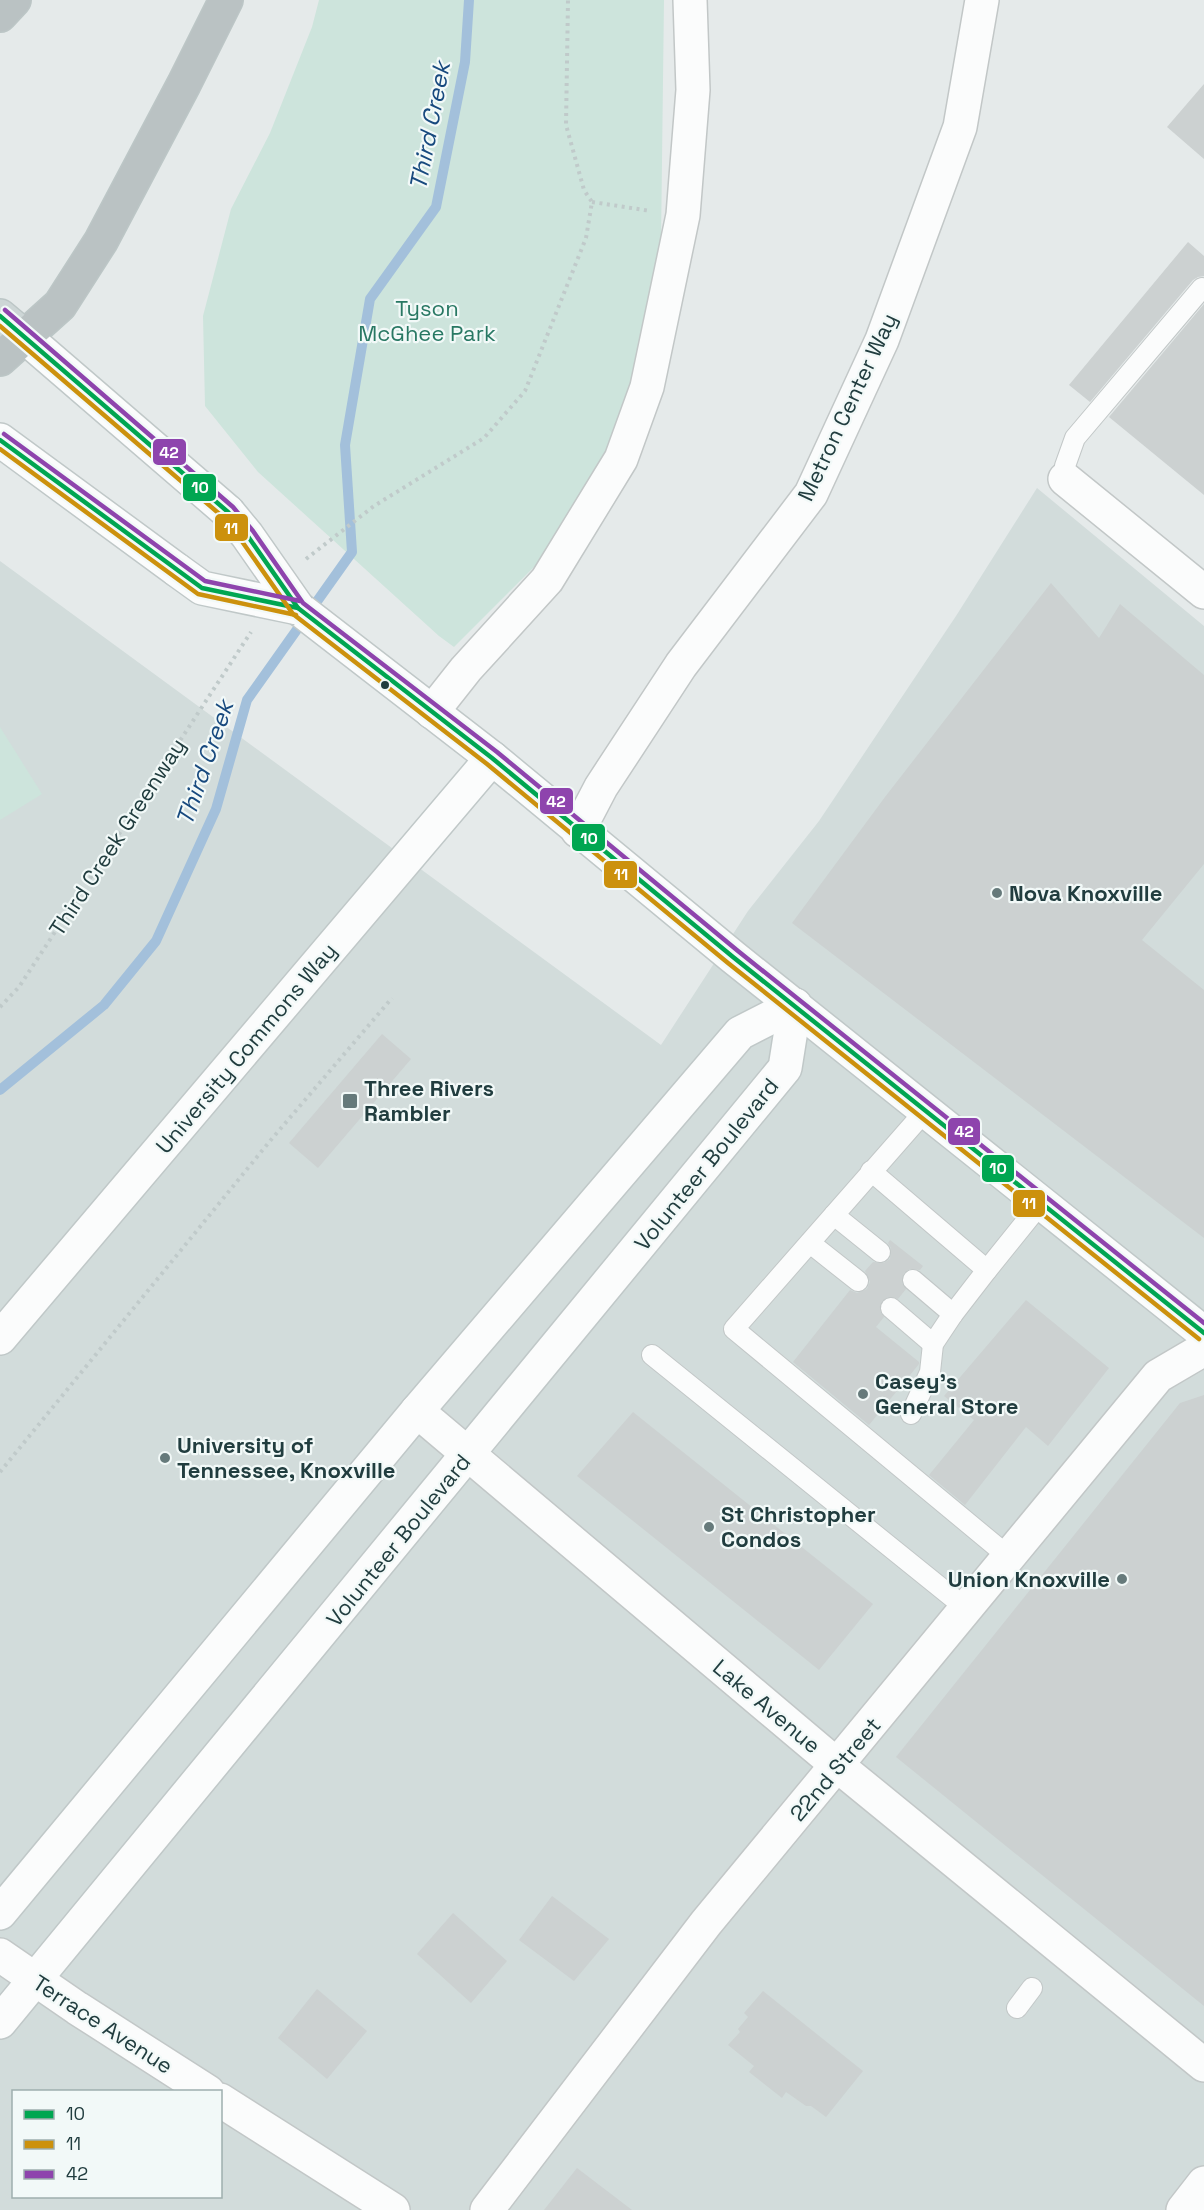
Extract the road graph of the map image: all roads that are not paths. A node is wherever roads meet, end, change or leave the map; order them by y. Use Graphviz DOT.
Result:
graph roads {
  1 [pos="14,0"];
  2 [pos="226,0"];
  3 [pos="690,0"];
  4 [pos="982,0"];
  5 [pos="0,15"];
  6 [pos="1204,289"];
  7 [pos="0,316"];
  8 [pos="25,337"];
  9 [pos="0,359"];
  10 [pos="0,440"];
  11 [pos="1065,479"];
  12 [pos="1204,592"];
  13 [pos="298,608"];
  14 [pos="432,712"];
  15 [pos="492,758"];
  16 [pos="578,831"];
  17 [pos="795,1005"];
  18 [pos="926,1110"];
  19 [pos="871,1171"];
  20 [pos="1041,1203"];
  21 [pos="834,1215"];
  22 [pos="810,1243"];
  23 [pos="880,1252"];
  24 [pos="987,1270"];
  25 [pos="913,1280"];
  26 [pos="858,1281"];
  27 [pos="891,1308"];
  28 [pos="953,1314"];
  29 [pos="1204,1333"];
  30 [pos="0,1338"];
  31 [pos="933,1344"];
  32 [pos="1204,1349"];
  33 [pos="652,1355"];
  34 [pos="417,1411"];
  35 [pos="911,1414"];
  36 [pos="468,1455"];
  37 [pos="1009,1557"];
  38 [pos="967,1609"];
  39 [pos="837,1766"];
  40 [pos="0,1913"];
  41 [pos="0,1955"];
  42 [pos="36,1980"];
  43 [pos="1032,1988"];
  44 [pos="1017,2007"];
  45 [pos="0,2022"];
  46 [pos="1204,2065"];
  47 [pos="206,2090"];
  48 [pos="222,2101"];
  49 [pos="1204,2183"];
  50 [pos="393,2210"];
  51 [pos="487,2210"];
  52 [pos="1183,2210"];
  1 -- 5 [label="highway"];
  2 -- 8 [label="highway"];
  3 -- 14 [label="street"];
  4 -- 16 [label="street, Metron Center Way"];
  6 -- 11 [label="lane"];
  7 -- 8 [label="main road"];
  8 -- 9 [label="highway"];
  8 -- 13 [label="street, bridge"];
  10 -- 13 [label="street, bridge"];
  11 -- 12 [label="street"];
  13 -- 14 [label="street"];
  14 -- 15 [label="street"];
  15 -- 16 [label="street"];
  15 -- 30 [label="street, University Commons Way"];
  16 -- 17 [label="street"];
  17 -- 18 [label="street"];
  17 -- 34 [label="street"];
  17 -- 36 [label="street, Volunteer Boulevard"];
  18 -- 19 [label="lane"];
  18 -- 20 [label="street"];
  19 -- 21 [label="lane"];
  19 -- 24 [label="lane"];
  20 -- 24 [label="lane"];
  20 -- 29 [label="street"];
  21 -- 22 [label="lane"];
  21 -- 23 [label="lane"];
  22 -- 26 [label="lane"];
  22 -- 37 [label="lane"];
  24 -- 28 [label="lane"];
  25 -- 28 [label="lane"];
  27 -- 31 [label="lane"];
  28 -- 31 [label="lane"];
  31 -- 35 [label="lane"];
  32 -- 37 [label="street, 22nd Street"];
  33 -- 38 [label="lane"];
  34 -- 36 [label="street, Lake Avenue"];
  34 -- 40 [label="street"];
  36 -- 39 [label="street, Lake Avenue"];
  36 -- 42 [label="street, Volunteer Boulevard"];
  37 -- 38 [label="street, 22nd Street"];
  38 -- 39 [label="street, 22nd Street"];
  39 -- 46 [label="street, Lake Avenue"];
  39 -- 51 [label="street, 22nd Street"];
  41 -- 42 [label="street, Terrace Avenue"];
  42 -- 45 [label="street, Volunteer Boulevard"];
  42 -- 47 [label="street, Terrace Avenue"];
  43 -- 44 [label="lane"];
  48 -- 50 [label="street"];
  49 -- 52 [label="street"];
}
